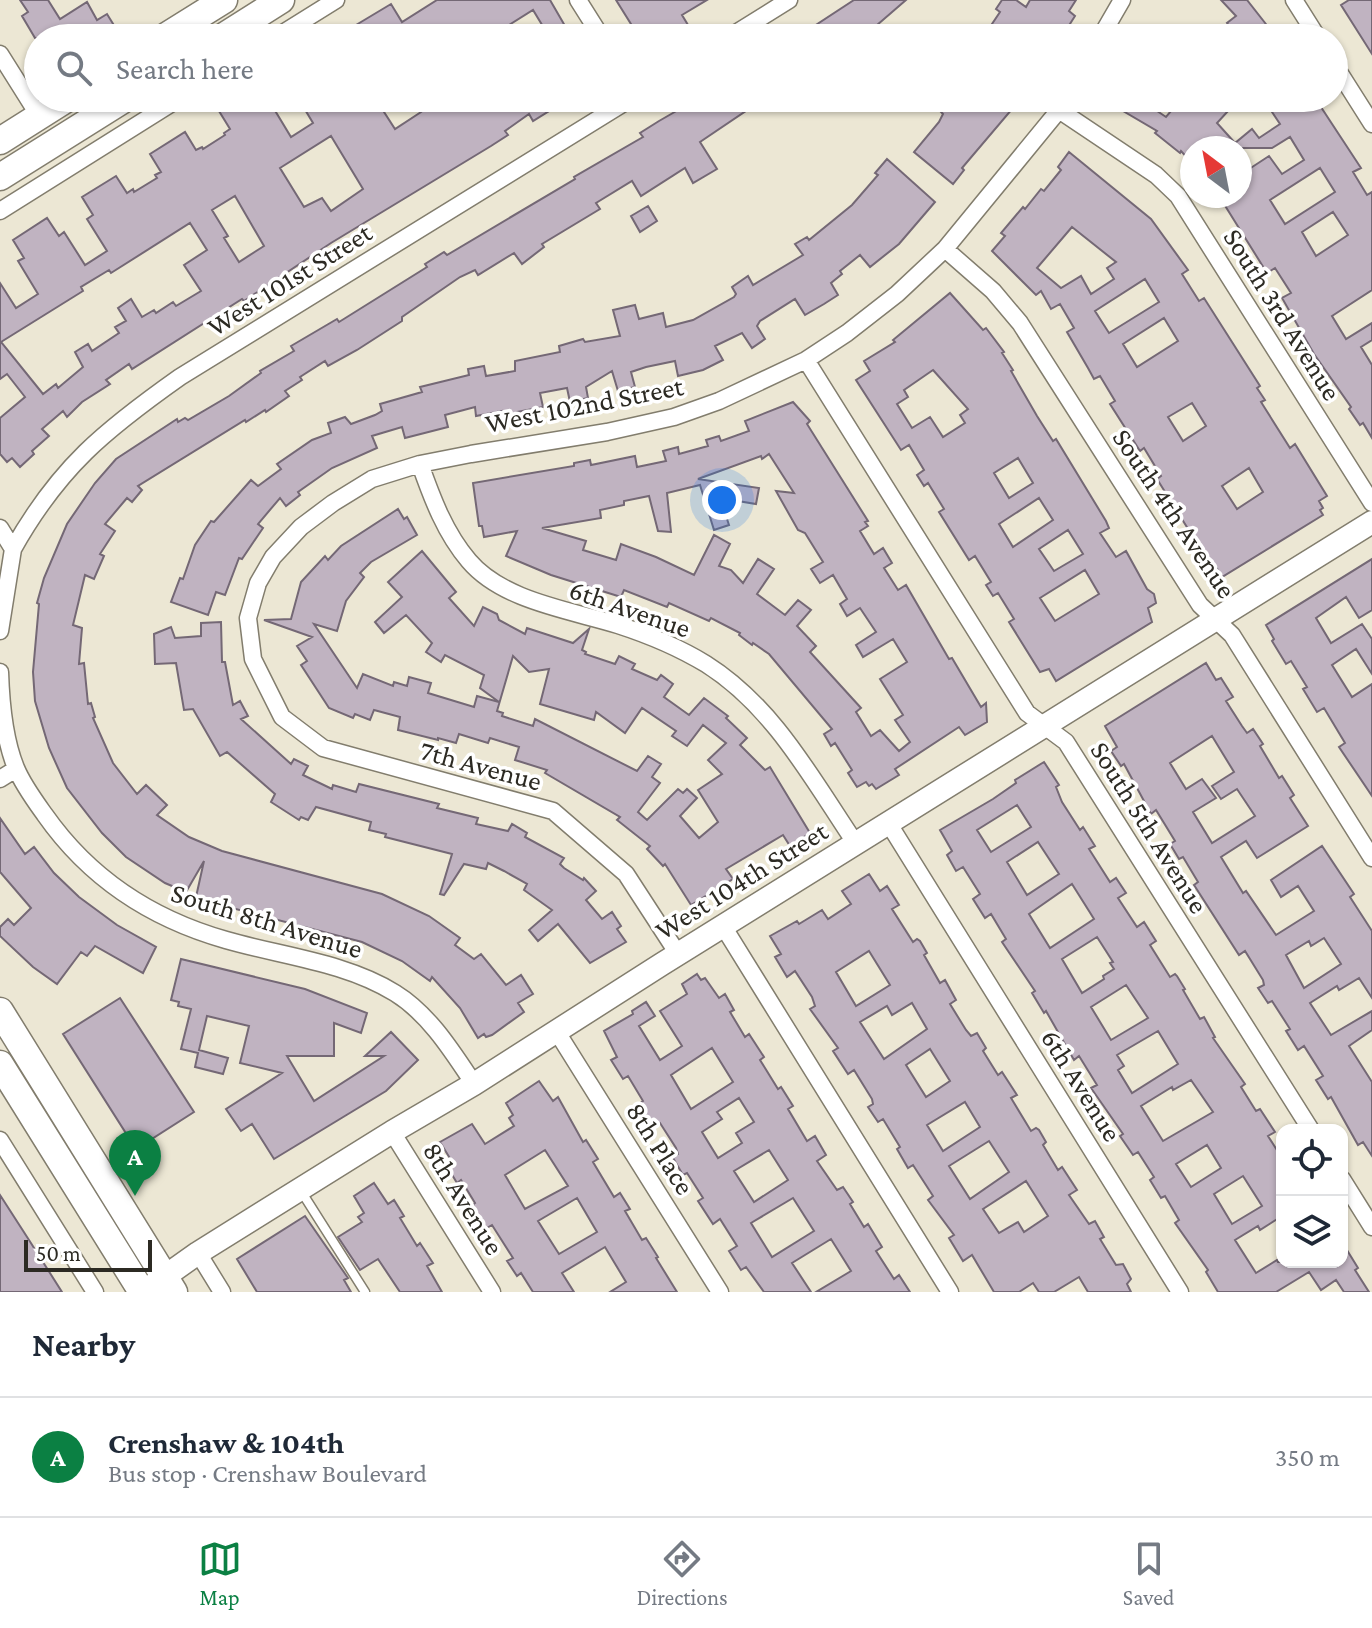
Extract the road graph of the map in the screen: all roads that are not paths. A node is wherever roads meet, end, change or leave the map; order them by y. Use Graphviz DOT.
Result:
graph roads {
  1 [pos="224,0"];
  2 [pos="281,0"];
  3 [pos="336,0"];
  4 [pos="578,0"];
  5 [pos="789,0"];
  6 [pos="1122,0"];
  7 [pos="1294,0"];
  8 [pos="185,24"];
  9 [pos="243,24"];
  10 [pos="297,24"];
  11 [pos="593,24"];
  12 [pos="750,24"];
  13 [pos="1108,24"];
  14 [pos="1309,24"];
  15 [pos="0,54"];
  16 [pos="1348,86"];
  17 [pos="24,92"];
  18 [pos="36,112"];
  19 [pos="45,112"];
  20 [pos="104,112"];
  21 [pos="158,112"];
  22 [pos="609,112"];
  23 [pos="1056,112"];
  24 [pos="1073,112"];
  25 [pos="39,116"];
  26 [pos="1372,124"];
  27 [pos="0,141"];
  28 [pos="0,177"];
  29 [pos="0,211"];
  30 [pos="945,249"];
  31 [pos="806,360"];
  32 [pos="420,464"];
  33 [pos="1372,503"];
  34 [pos="1372,522"];
  35 [pos="0,528"];
  36 [pos="13,549"];
  37 [pos="1216,620"];
  38 [pos="1,622"];
  39 [pos="253,659"];
  40 [pos="0,672"];
  41 [pos="1044,728"];
  42 [pos="16,769"];
  43 [pos="0,779"];
  44 [pos="889,824"];
  45 [pos="856,844"];
  46 [pos="1372,858"];
  47 [pos="723,926"];
  48 [pos="678,954"];
  49 [pos="0,1011"];
  50 [pos="557,1032"];
  51 [pos="0,1064"];
  52 [pos="474,1084"];
  53 [pos="1307,1124"];
  54 [pos="392,1132"];
  55 [pos="0,1140"];
  56 [pos="300,1189"];
  57 [pos="1348,1189"];
  58 [pos="1372,1227"];
  59 [pos="198,1253"];
  60 [pos="156,1288"];
  61 [pos="95,1292"];
  62 [pos="222,1292"];
  63 [pos="365,1292"];
  64 [pos="492,1292"];
  65 [pos="720,1292"];
  66 [pos="950,1292"];
  67 [pos="1180,1292"];
  1 -- 8 [label="main road"];
  2 -- 9 [label="main road"];
  3 -- 10 [label="street"];
  4 -- 11 [label="street"];
  5 -- 12 [label="street"];
  6 -- 13 [label="street"];
  7 -- 14 [label="street"];
  15 -- 17 [label="street"];
  16 -- 26 [label="street"];
  18 -- 25 [label="street"];
  19 -- 25 [label="main road"];
  20 -- 28 [label="main road"];
  21 -- 29 [label="street"];
  22 -- 36 [label="street, West 101st Street"];
  23 -- 30 [label="street, West 102nd Street"];
  24 -- 33 [label="street, South 3rd Avenue"];
  25 -- 27 [label="main road"];
  30 -- 31 [label="street, West 102nd Street"];
  30 -- 37 [label="street, South 4th Avenue"];
  31 -- 32 [label="street, West 102nd Street"];
  31 -- 41 [label="street, South 5th Avenue"];
  32 -- 39 [label="street, West 102nd Street"];
  32 -- 45 [label="street, 6th Avenue"];
  34 -- 37 [label="street, West 104th Street"];
  35 -- 36 [label="street"];
  36 -- 38 [label="street"];
  37 -- 41 [label="street, West 104th Street"];
  37 -- 46 [label="street, South 4th Avenue"];
  39 -- 48 [label="street, 7th Avenue"];
  40 -- 42 [label="street, South 8th Avenue"];
  41 -- 44 [label="street, West 104th Street"];
  41 -- 53 [label="street, South 5th Avenue"];
  42 -- 43 [label="street"];
  42 -- 52 [label="street, South 8th Avenue"];
  44 -- 45 [label="street, West 104th Street"];
  44 -- 67 [label="street, 6th Avenue"];
  45 -- 47 [label="street, West 104th Street"];
  47 -- 48 [label="street, West 104th Street"];
  47 -- 66 [label="street"];
  48 -- 50 [label="street, West 104th Street"];
  49 -- 60 [label="main road"];
  50 -- 52 [label="street, West 104th Street"];
  50 -- 65 [label="street, 8th Place"];
  51 -- 60 [label="main road"];
  52 -- 54 [label="street, West 104th Street"];
  54 -- 56 [label="street, West 104th Street"];
  54 -- 64 [label="street, 8th Avenue"];
  55 -- 61 [label="street"];
  56 -- 59 [label="street, West 104th Street"];
  56 -- 63 [label="lane"];
  57 -- 58 [label="street"];
  59 -- 60 [label="street, West 104th Street"];
  59 -- 62 [label="street"];
}
